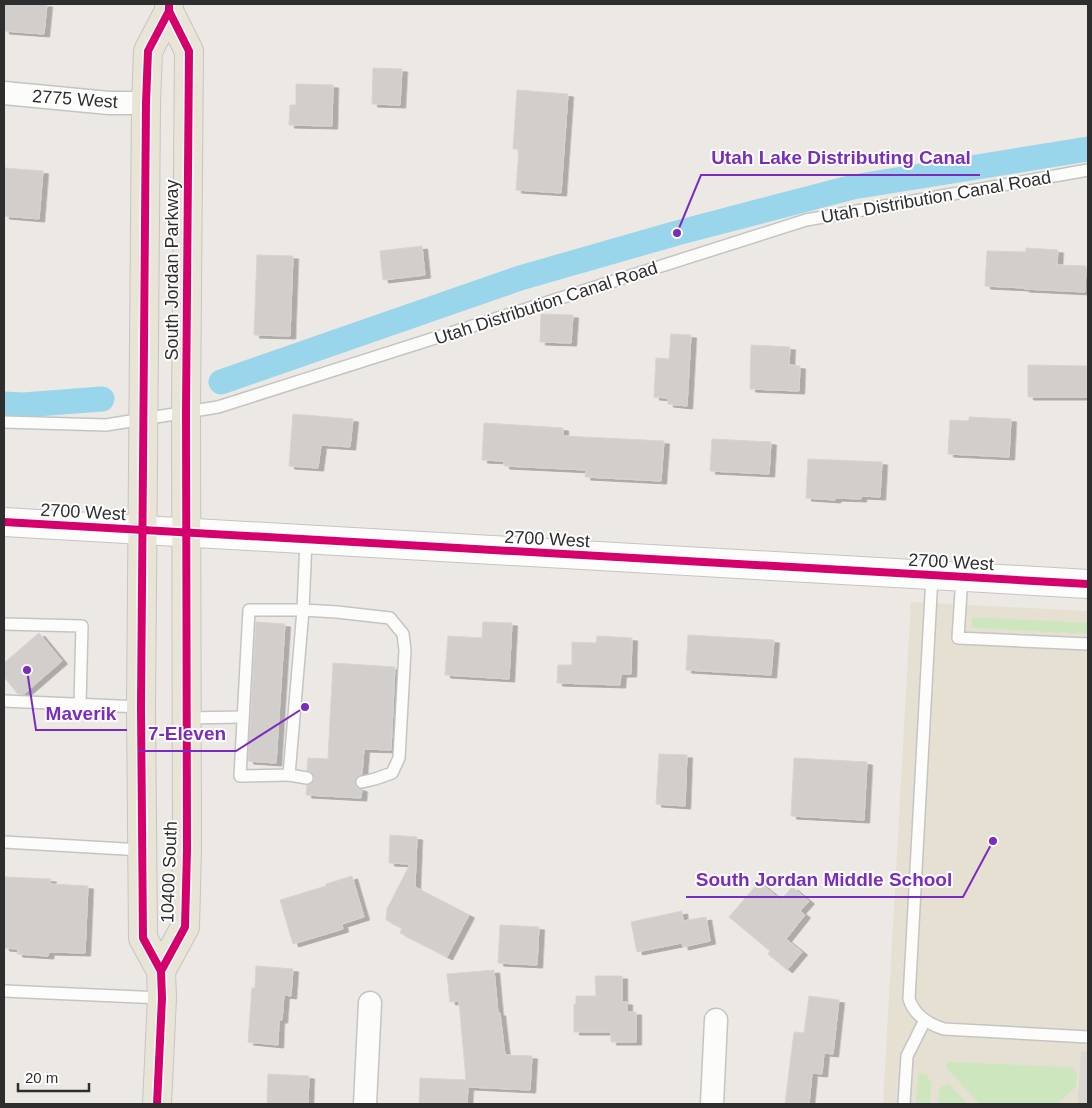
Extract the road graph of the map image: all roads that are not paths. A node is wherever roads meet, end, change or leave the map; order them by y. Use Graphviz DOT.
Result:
graph roads {
  1 [pos="169,8"];
  2 [pos="4,93"];
  3 [pos="146,103"];
  4 [pos="1088,170"];
  5 [pos="186,412"];
  6 [pos="144,418"];
  7 [pos="4,422"];
  8 [pos="4,522"];
  9 [pos="143,531"];
  10 [pos="187,534"];
  11 [pos="306,540"];
  12 [pos="932,576"];
  13 [pos="962,577"];
  14 [pos="1088,584"];
  15 [pos="303,610"];
  16 [pos="4,624"];
  17 [pos="1088,644"];
  18 [pos="4,701"];
  19 [pos="80,704"];
  20 [pos="141,707"];
  21 [pos="243,716"];
  22 [pos="186,718"];
  23 [pos="289,775"];
  24 [pos="307,778"];
  25 [pos="362,782"];
  26 [pos="4,842"];
  27 [pos="142,850"];
  28 [pos="161,971"];
  29 [pos="4,991"];
  30 [pos="162,998"];
  31 [pos="370,1003"];
  32 [pos="716,1020"];
  33 [pos="925,1020"];
  34 [pos="1088,1037"];
  35 [pos="157,1104"];
  36 [pos="365,1104"];
  37 [pos="712,1104"];
  38 [pos="904,1104"];
  1 -- 3 [label="main road, South Jordan Parkway"];
  1 -- 5 [label="main road, South Jordan Parkway"];
  2 -- 3 [label="street, 2775 West"];
  3 -- 6 [label="main road, South Jordan Parkway"];
  4 -- 5 [label="lane, Utah Distribution Canal Road"];
  5 -- 6 [label="lane, Utah Distribution Canal Road"];
  5 -- 10 [label="main road, South Jordan Parkway"];
  6 -- 7 [label="lane, Utah Distribution Canal Road"];
  6 -- 9 [label="main road, South Jordan Parkway"];
  8 -- 9 [label="main road, 2700 West"];
  9 -- 10 [label="main road, 2700 West"];
  9 -- 20 [label="main road, 10400 South"];
  10 -- 11 [label="main road, 2700 West"];
  10 -- 22 [label="main road, 10400 South"];
  11 -- 12 [label="main road, 2700 West"];
  11 -- 15 [label="lane"];
  12 -- 13 [label="main road, 2700 West"];
  12 -- 33 [label="lane"];
  13 -- 14 [label="main road, 2700 West"];
  13 -- 17 [label="lane"];
  15 -- 21 [label="lane"];
  15 -- 23 [label="lane"];
  15 -- 25 [label="lane"];
  16 -- 19 [label="lane"];
  18 -- 19 [label="lane"];
  19 -- 20 [label="lane"];
  20 -- 27 [label="main road, 10400 South"];
  21 -- 22 [label="lane"];
  21 -- 23 [label="lane"];
  22 -- 28 [label="main road, 10400 South"];
  23 -- 24 [label="lane"];
  26 -- 27 [label="lane"];
  27 -- 28 [label="main road, 10400 South"];
  28 -- 30 [label="main road"];
  29 -- 30 [label="lane"];
  30 -- 35 [label="main road"];
  31 -- 36 [label="street"];
  32 -- 37 [label="street"];
  33 -- 34 [label="lane"];
  33 -- 38 [label="lane"];
}
